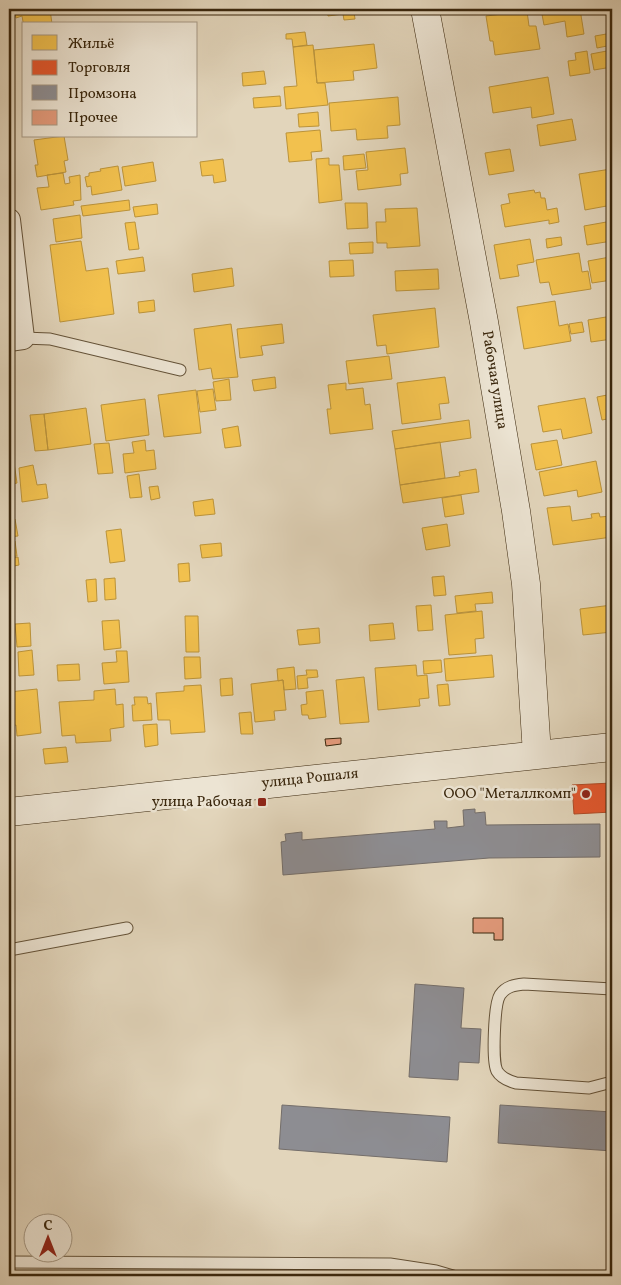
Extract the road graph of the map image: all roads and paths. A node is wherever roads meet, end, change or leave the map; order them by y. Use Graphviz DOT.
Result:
graph roads {
  1 [pos="425,9"];
  2 [pos="9,220"];
  3 [pos="16,339"];
  4 [pos="180,370"];
  5 [pos="612,747"];
  6 [pos="536,754"];
  7 [pos="9,812"];
  8 [pos="127,928"];
  9 [pos="9,950"];
  10 [pos="612,989"];
  11 [pos="612,1082"];
  12 [pos="9,1262"];
  13 [pos="453,1276"];
  1 -- 6 [label="street, Рабочая улица"];
  2 -- 3 [label="street"];
  3 -- 4 [label="lane"];
  5 -- 6 [label="street, улица Рошаля"];
  6 -- 7 [label="street, улица Рошаля"];
  8 -- 9 [label="lane"];
  10 -- 11 [label="lane"];
  12 -- 13 [label="lane"];
}
